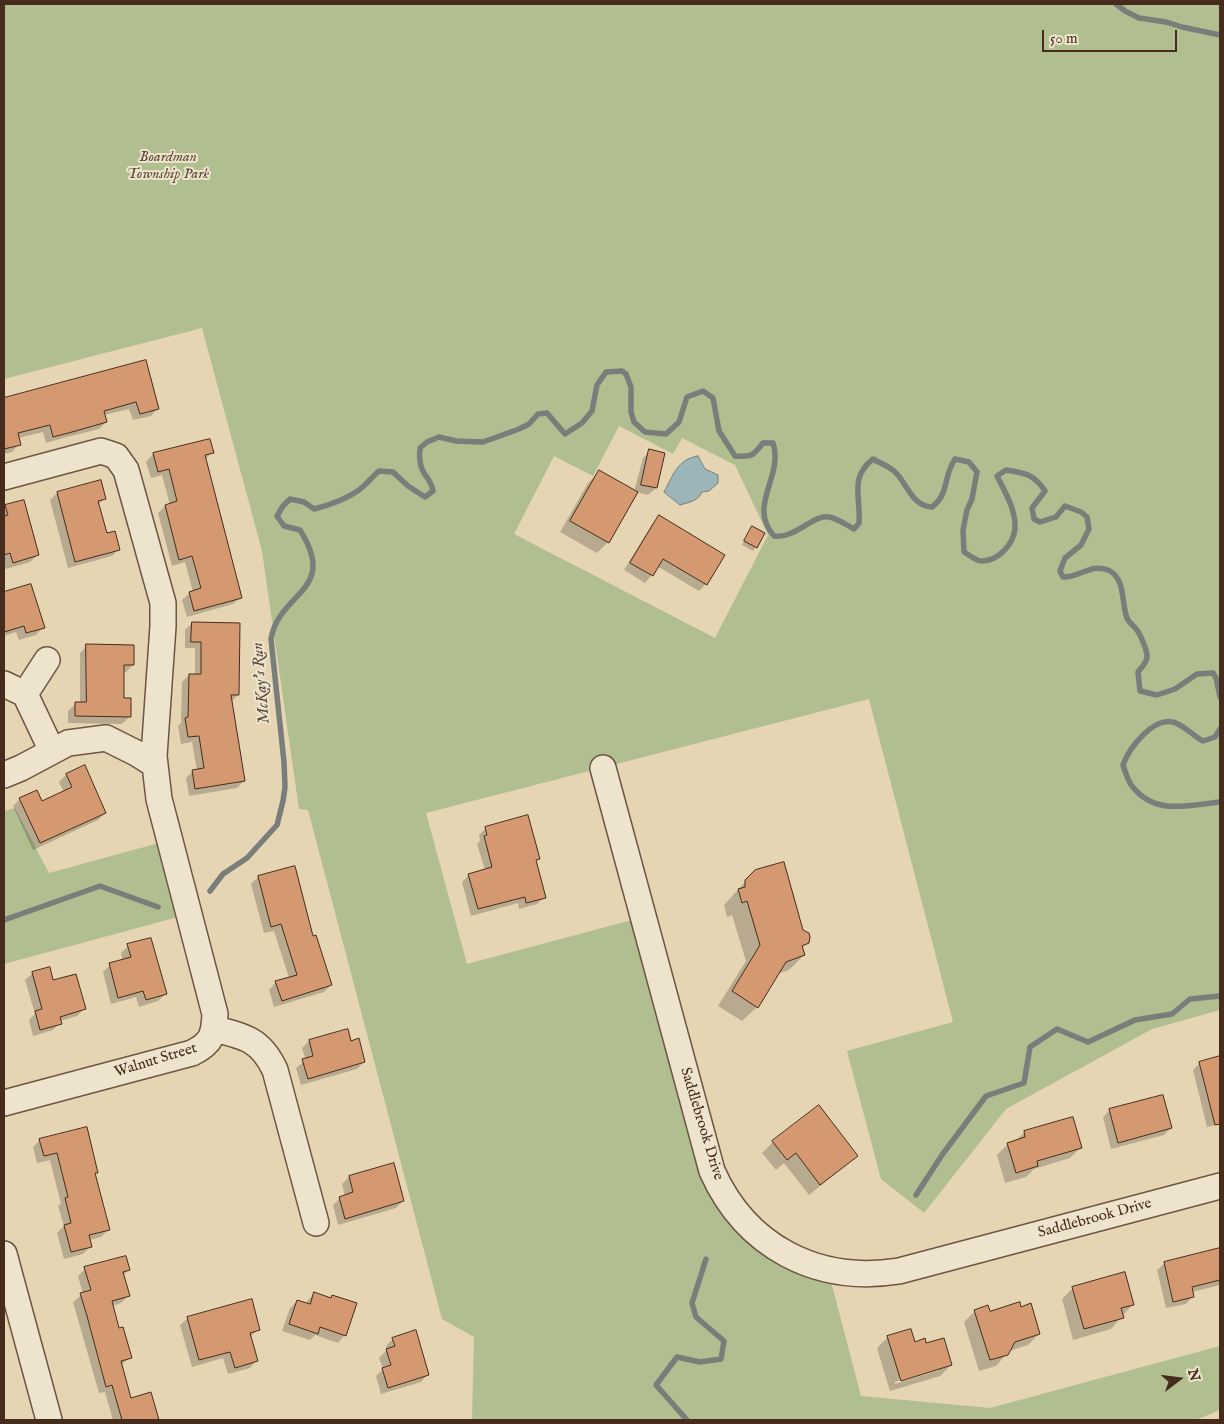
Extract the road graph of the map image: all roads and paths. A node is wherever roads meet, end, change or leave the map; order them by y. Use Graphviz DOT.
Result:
graph roads {
  1 [pos="4,477"];
  2 [pos="47,660"];
  3 [pos="14,689"];
  4 [pos="52,751"];
  5 [pos="155,765"];
  6 [pos="603,768"];
  7 [pos="4,775"];
  8 [pos="214,1029"];
  9 [pos="4,1103"];
  10 [pos="1220,1186"];
  11 [pos="316,1223"];
  12 [pos="4,1254"];
  13 [pos="49,1420"];
  1 -- 5 [label="street"];
  2 -- 3 [label="street"];
  3 -- 4 [label="street"];
  4 -- 5 [label="street"];
  4 -- 7 [label="street"];
  5 -- 8 [label="street"];
  6 -- 10 [label="street, Saddlebrook Drive"];
  8 -- 9 [label="street, Walnut Street"];
  8 -- 11 [label="street"];
  12 -- 13 [label="street"];
}
